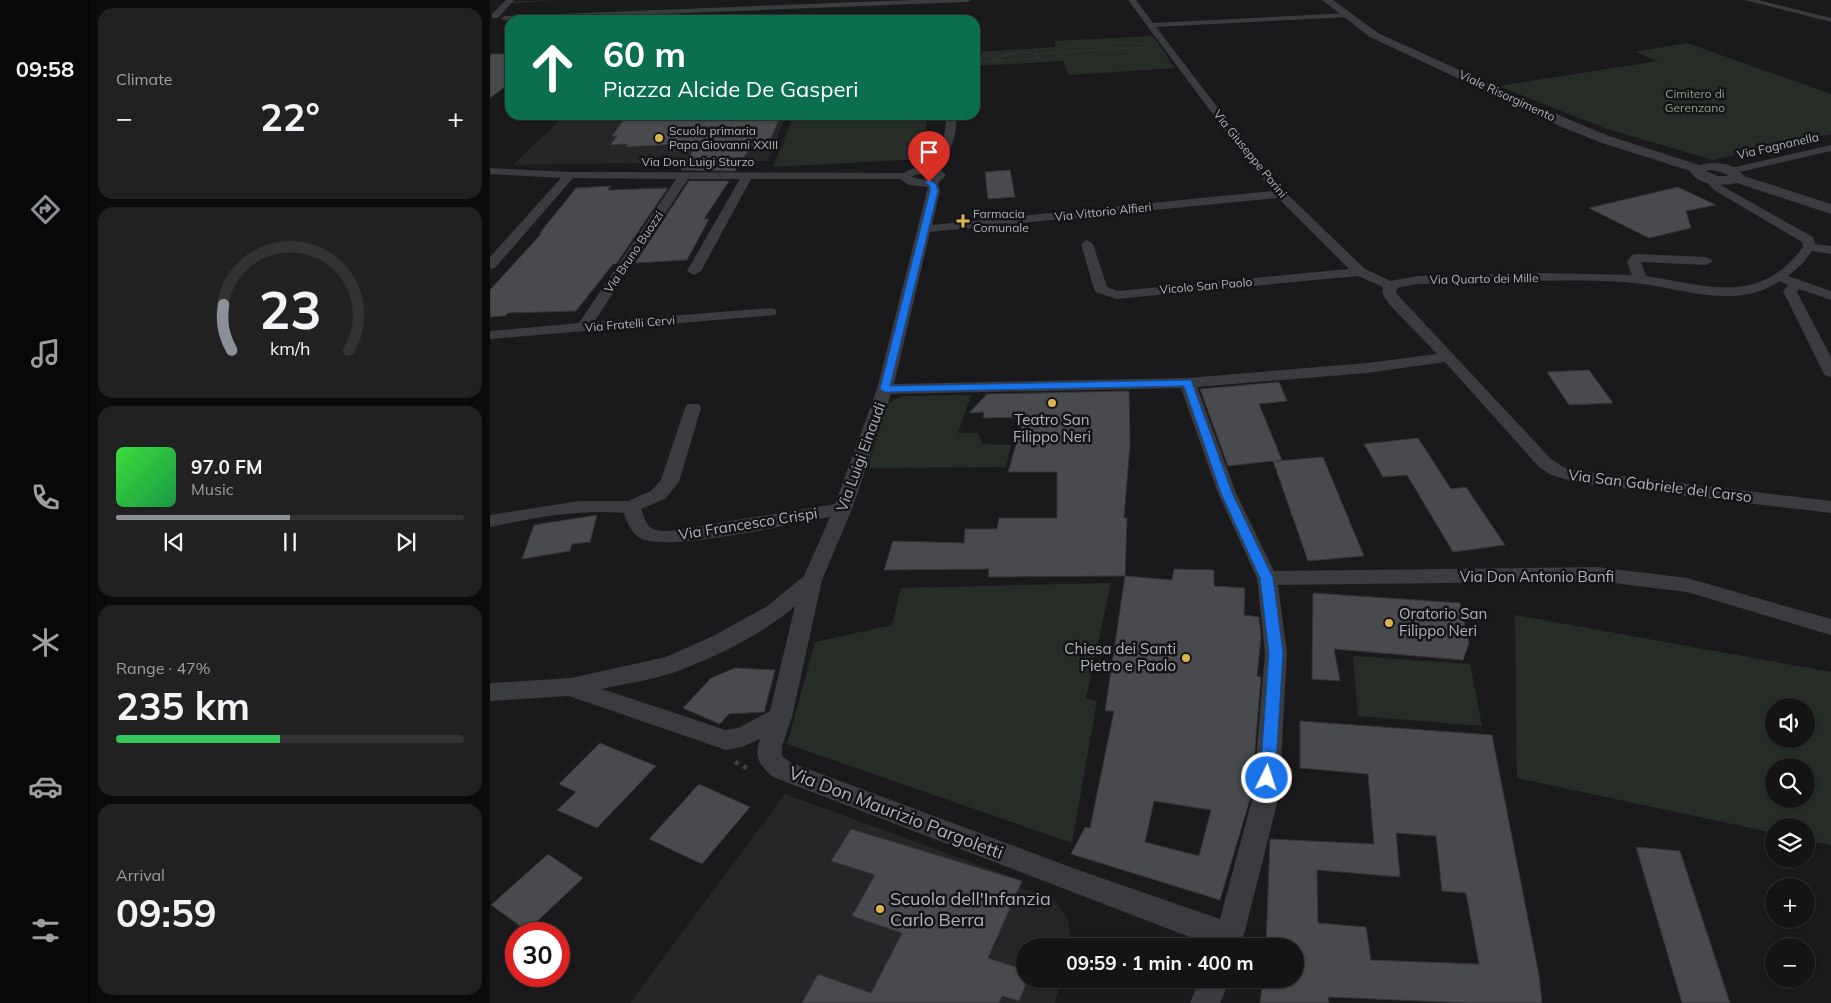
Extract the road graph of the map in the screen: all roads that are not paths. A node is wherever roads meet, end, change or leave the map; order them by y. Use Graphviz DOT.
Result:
graph roads {
  1 [pos="558,0"];
  2 [pos="967,0"];
  3 [pos="1132,0"];
  4 [pos="1327,0"];
  5 [pos="1748,0"];
  6 [pos="509,1"];
  7 [pos="923,1"];
  8 [pos="925,12"];
  9 [pos="579,15"];
  10 [pos="1347,15"];
  11 [pos="492,18"];
  12 [pos="505,18"];
  13 [pos="1831,20"];
  14 [pos="1151,24"];
  15 [pos="951,120"];
  16 [pos="1831,148"];
  17 [pos="490,171"];
  18 [pos="570,175"];
  19 [pos="1734,175"];
  20 [pos="684,176"];
  21 [pos="747,176"];
  22 [pos="930,176"];
  23 [pos="1708,178"];
  24 [pos="1281,194"];
  25 [pos="1831,209"];
  26 [pos="925,229"];
  27 [pos="1087,244"];
  28 [pos="1809,246"];
  29 [pos="1831,250"];
  30 [pos="1706,261"];
  31 [pos="490,265"];
  32 [pos="694,271"];
  33 [pos="1360,272"];
  34 [pos="1777,277"];
  35 [pos="1641,280"];
  36 [pos="1797,284"];
  37 [pos="1390,285"];
  38 [pos="1831,296"];
  39 [pos="770,312"];
  40 [pos="583,328"];
  41 [pos="490,335"];
  42 [pos="1449,358"];
  43 [pos="1831,372"];
  44 [pos="1188,382"];
  45 [pos="885,389"];
  46 [pos="693,408"];
  47 [pos="630,507"];
  48 [pos="1831,507"];
  49 [pos="843,509"];
  50 [pos="490,521"];
  51 [pos="1267,578"];
  52 [pos="812,580"];
  53 [pos="1831,628"];
  54 [pos="571,688"];
  55 [pos="490,692"];
  56 [pos="780,717"];
  57 [pos="1218,938"];
  58 [pos="1229,938"];
  59 [pos="1211,988"];
  60 [pos="1205,1003"];
  1 -- 6 [label="lane"];
  2 -- 7 [label="street"];
  3 -- 14 [label="street, Via Giuseppe Parini"];
  4 -- 10 [label="street, Viale Risorgimento"];
  5 -- 13 [label="street"];
  6 -- 11 [label="street"];
  7 -- 8 [label="street"];
  7 -- 9 [label="street"];
  10 -- 14 [label="street"];
  10 -- 23 [label="street, Viale Risorgimento"];
  11 -- 12 [label="street"];
  14 -- 24 [label="street, Via Giuseppe Parini"];
  15 -- 22 [label="street"];
  16 -- 19 [label="street, Via Fagnanella"];
  17 -- 18 [label="street, Via Don Luigi Sturzo"];
  18 -- 20 [label="street, Via Don Luigi Sturzo"];
  18 -- 31 [label="street"];
  19 -- 23 [label="street, Viale Risorgimento"];
  19 -- 25 [label="street, Viale Risorgimento"];
  20 -- 21 [label="street, Via Don Luigi Sturzo"];
  20 -- 40 [label="street, Via Bruno Buozzi"];
  21 -- 22 [label="street, Via Don Luigi Sturzo"];
  21 -- 32 [label="street"];
  22 -- 26 [label="street"];
  23 -- 28 [label="street"];
  24 -- 26 [label="street, Via Vittorio Alfieri"];
  24 -- 33 [label="street, Via Giuseppe Parini"];
  26 -- 45 [label="street"];
  27 -- 33 [label="street, Vicolo San Paolo"];
  28 -- 29 [label="street"];
  28 -- 34 [label="street, Via Quarto dei Mille"];
  30 -- 35 [label="street"];
  33 -- 37 [label="street, Via Giuseppe Parini"];
  34 -- 35 [label="street, Via Quarto dei Mille"];
  34 -- 36 [label="street"];
  35 -- 37 [label="street, Via Quarto dei Mille"];
  36 -- 38 [label="street"];
  36 -- 43 [label="street"];
  37 -- 42 [label="street"];
  39 -- 40 [label="street, Via Fratelli Cervi"];
  40 -- 41 [label="street, Via Fratelli Cervi"];
  42 -- 44 [label="street"];
  42 -- 48 [label="street, Via San Gabriele del Carso"];
  44 -- 45 [label="street, Via Luigi Einaudi"];
  44 -- 51 [label="street"];
  45 -- 49 [label="street, Via Luigi Einaudi"];
  46 -- 47 [label="street"];
  47 -- 49 [label="street, Via Francesco Crispi"];
  47 -- 50 [label="street"];
  49 -- 52 [label="street, Via Luigi Einaudi"];
  51 -- 53 [label="street, Via Don Antonio Banfi"];
  51 -- 58 [label="street"];
  52 -- 54 [label="street, Via Luigi Einaudi"];
  52 -- 56 [label="street, Via Luigi Einaudi"];
  54 -- 55 [label="street, Via Luigi Einaudi"];
  54 -- 56 [label="street"];
  56 -- 57 [label="street, Via Don Maurizio Pargoletti"];
  59 -- 60 [label="street"];
}
